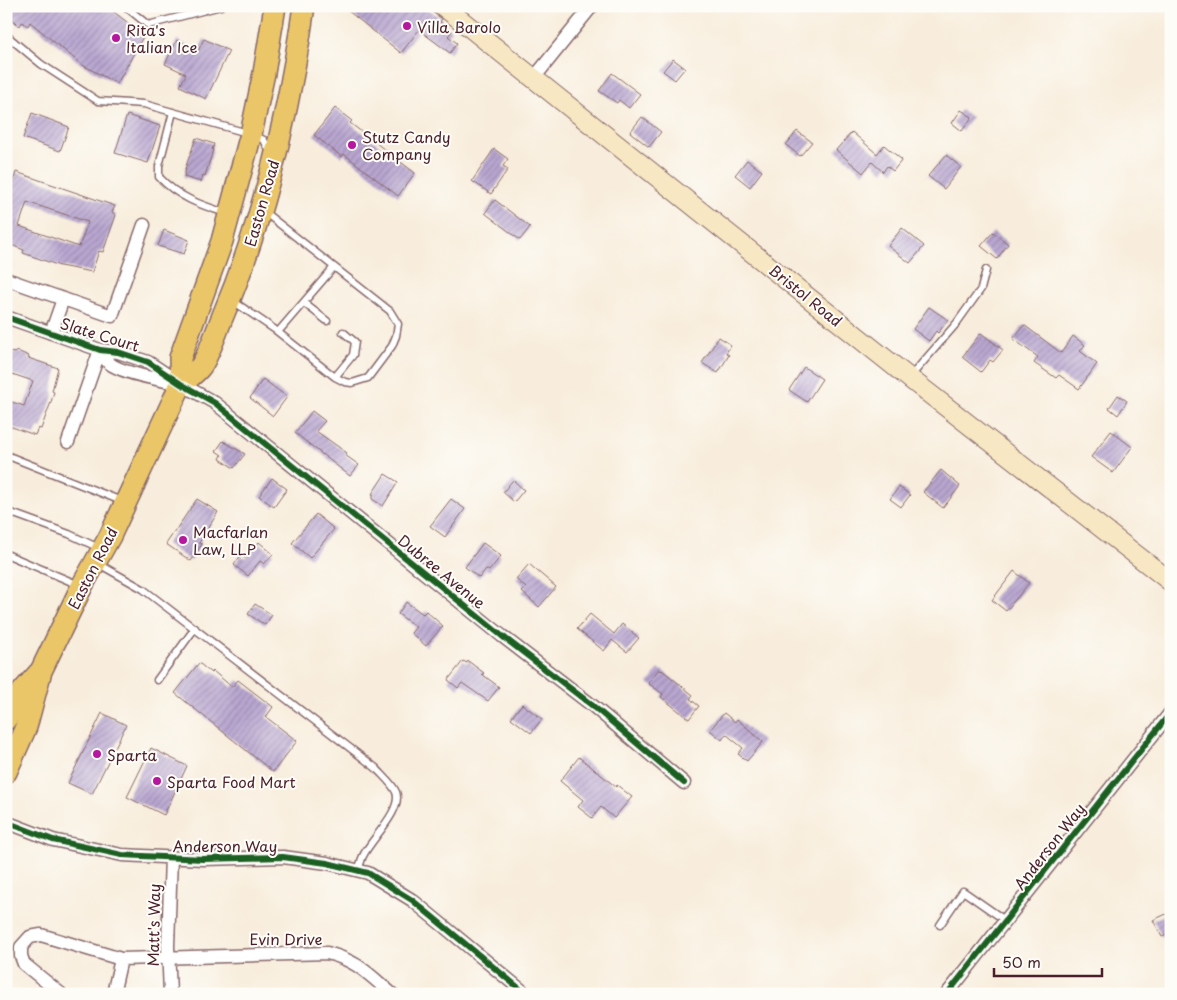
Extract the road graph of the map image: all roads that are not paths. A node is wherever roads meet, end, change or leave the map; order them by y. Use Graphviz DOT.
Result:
graph roads {
  1 [pos="125,6"];
  2 [pos="221,6"];
  3 [pos="275,6"];
  4 [pos="304,6"];
  5 [pos="443,6"];
  6 [pos="592,6"];
  7 [pos="6,35"];
  8 [pos="534,78"];
  9 [pos="173,112"];
  10 [pos="251,134"];
  11 [pos="273,164"];
  12 [pos="260,208"];
  13 [pos="229,214"];
  14 [pos="144,225"];
  15 [pos="334,268"];
  16 [pos="986,270"];
  17 [pos="6,279"];
  18 [pos="63,299"];
  19 [pos="230,299"];
  20 [pos="304,303"];
  21 [pos="6,316"];
  22 [pos="327,321"];
  23 [pos="278,332"];
  24 [pos="343,332"];
  25 [pos="51,333"];
  26 [pos="100,350"];
  27 [pos="335,377"];
  28 [pos="909,378"];
  29 [pos="181,384"];
  30 [pos="68,442"];
  31 [pos="6,455"];
  32 [pos="125,502"];
  33 [pos="6,512"];
  34 [pos="6,554"];
  35 [pos="99,556"];
  36 [pos="1171,582"];
  37 [pos="82,586"];
  38 [pos="195,628"];
  39 [pos="41,671"];
  40 [pos="157,680"];
  41 [pos="1171,712"];
  42 [pos="6,719"];
  43 [pos="6,772"];
  44 [pos="684,783"];
  45 [pos="6,822"];
  46 [pos="171,857"];
  47 [pos="358,870"];
  48 [pos="1006,921"];
  49 [pos="940,925"];
  50 [pos="168,957"];
  51 [pos="121,959"];
  52 [pos="61,994"];
  53 [pos="113,994"];
  54 [pos="170,994"];
  55 [pos="392,994"];
  56 [pos="526,994"];
  57 [pos="947,994"];
  1 -- 2 [label="lane"];
  3 -- 10 [label="highway, Easton Road"];
  4 -- 11 [label="highway, Easton Road"];
  5 -- 8 [label="main road, Bristol Road"];
  6 -- 8 [label="street"];
  7 -- 9 [label="lane"];
  8 -- 28 [label="main road, Bristol Road"];
  9 -- 10 [label="lane"];
  9 -- 13 [label="lane"];
  10 -- 11 [label="lane"];
  10 -- 13 [label="highway, Easton Road"];
  11 -- 12 [label="highway, Easton Road"];
  12 -- 15 [label="lane"];
  12 -- 19 [label="highway, Easton Road"];
  13 -- 29 [label="highway, Easton Road"];
  14 -- 18 [label="street"];
  15 -- 20 [label="lane"];
  15 -- 27 [label="lane"];
  16 -- 28 [label="lane"];
  17 -- 18 [label="street"];
  18 -- 25 [label="street"];
  19 -- 23 [label="lane"];
  19 -- 29 [label="highway, Easton Road"];
  20 -- 22 [label="lane"];
  20 -- 23 [label="lane"];
  21 -- 25 [label="street, Slate Court"];
  23 -- 27 [label="lane"];
  24 -- 27 [label="lane"];
  25 -- 26 [label="street, Slate Court"];
  26 -- 29 [label="street, Slate Court"];
  26 -- 30 [label="street"];
  28 -- 36 [label="main road, Bristol Road"];
  29 -- 32 [label="highway, Easton Road"];
  29 -- 44 [label="street, Dubree Avenue"];
  31 -- 32 [label="lane"];
  32 -- 35 [label="highway, Easton Road"];
  33 -- 35 [label="lane"];
  34 -- 37 [label="lane"];
  35 -- 37 [label="highway, Easton Road"];
  35 -- 38 [label="lane"];
  37 -- 39 [label="highway, Easton Road"];
  38 -- 40 [label="lane"];
  38 -- 47 [label="lane"];
  39 -- 42 [label="highway, Easton Road"];
  39 -- 43 [label="highway, Easton Road"];
  41 -- 48 [label="street, Anderson Way"];
  45 -- 46 [label="street, Anderson Way"];
  46 -- 47 [label="street, Anderson Way"];
  46 -- 50 [label="street, Matt's Way"];
  47 -- 56 [label="street, Anderson Way"];
  48 -- 49 [label="lane"];
  48 -- 57 [label="street, Anderson Way"];
  50 -- 51 [label="street, Evin Drive"];
  50 -- 54 [label="street, Matt's Way"];
  50 -- 55 [label="street, Evin Drive"];
  51 -- 52 [label="street, Evin Drive"];
  51 -- 53 [label="street"];
}
